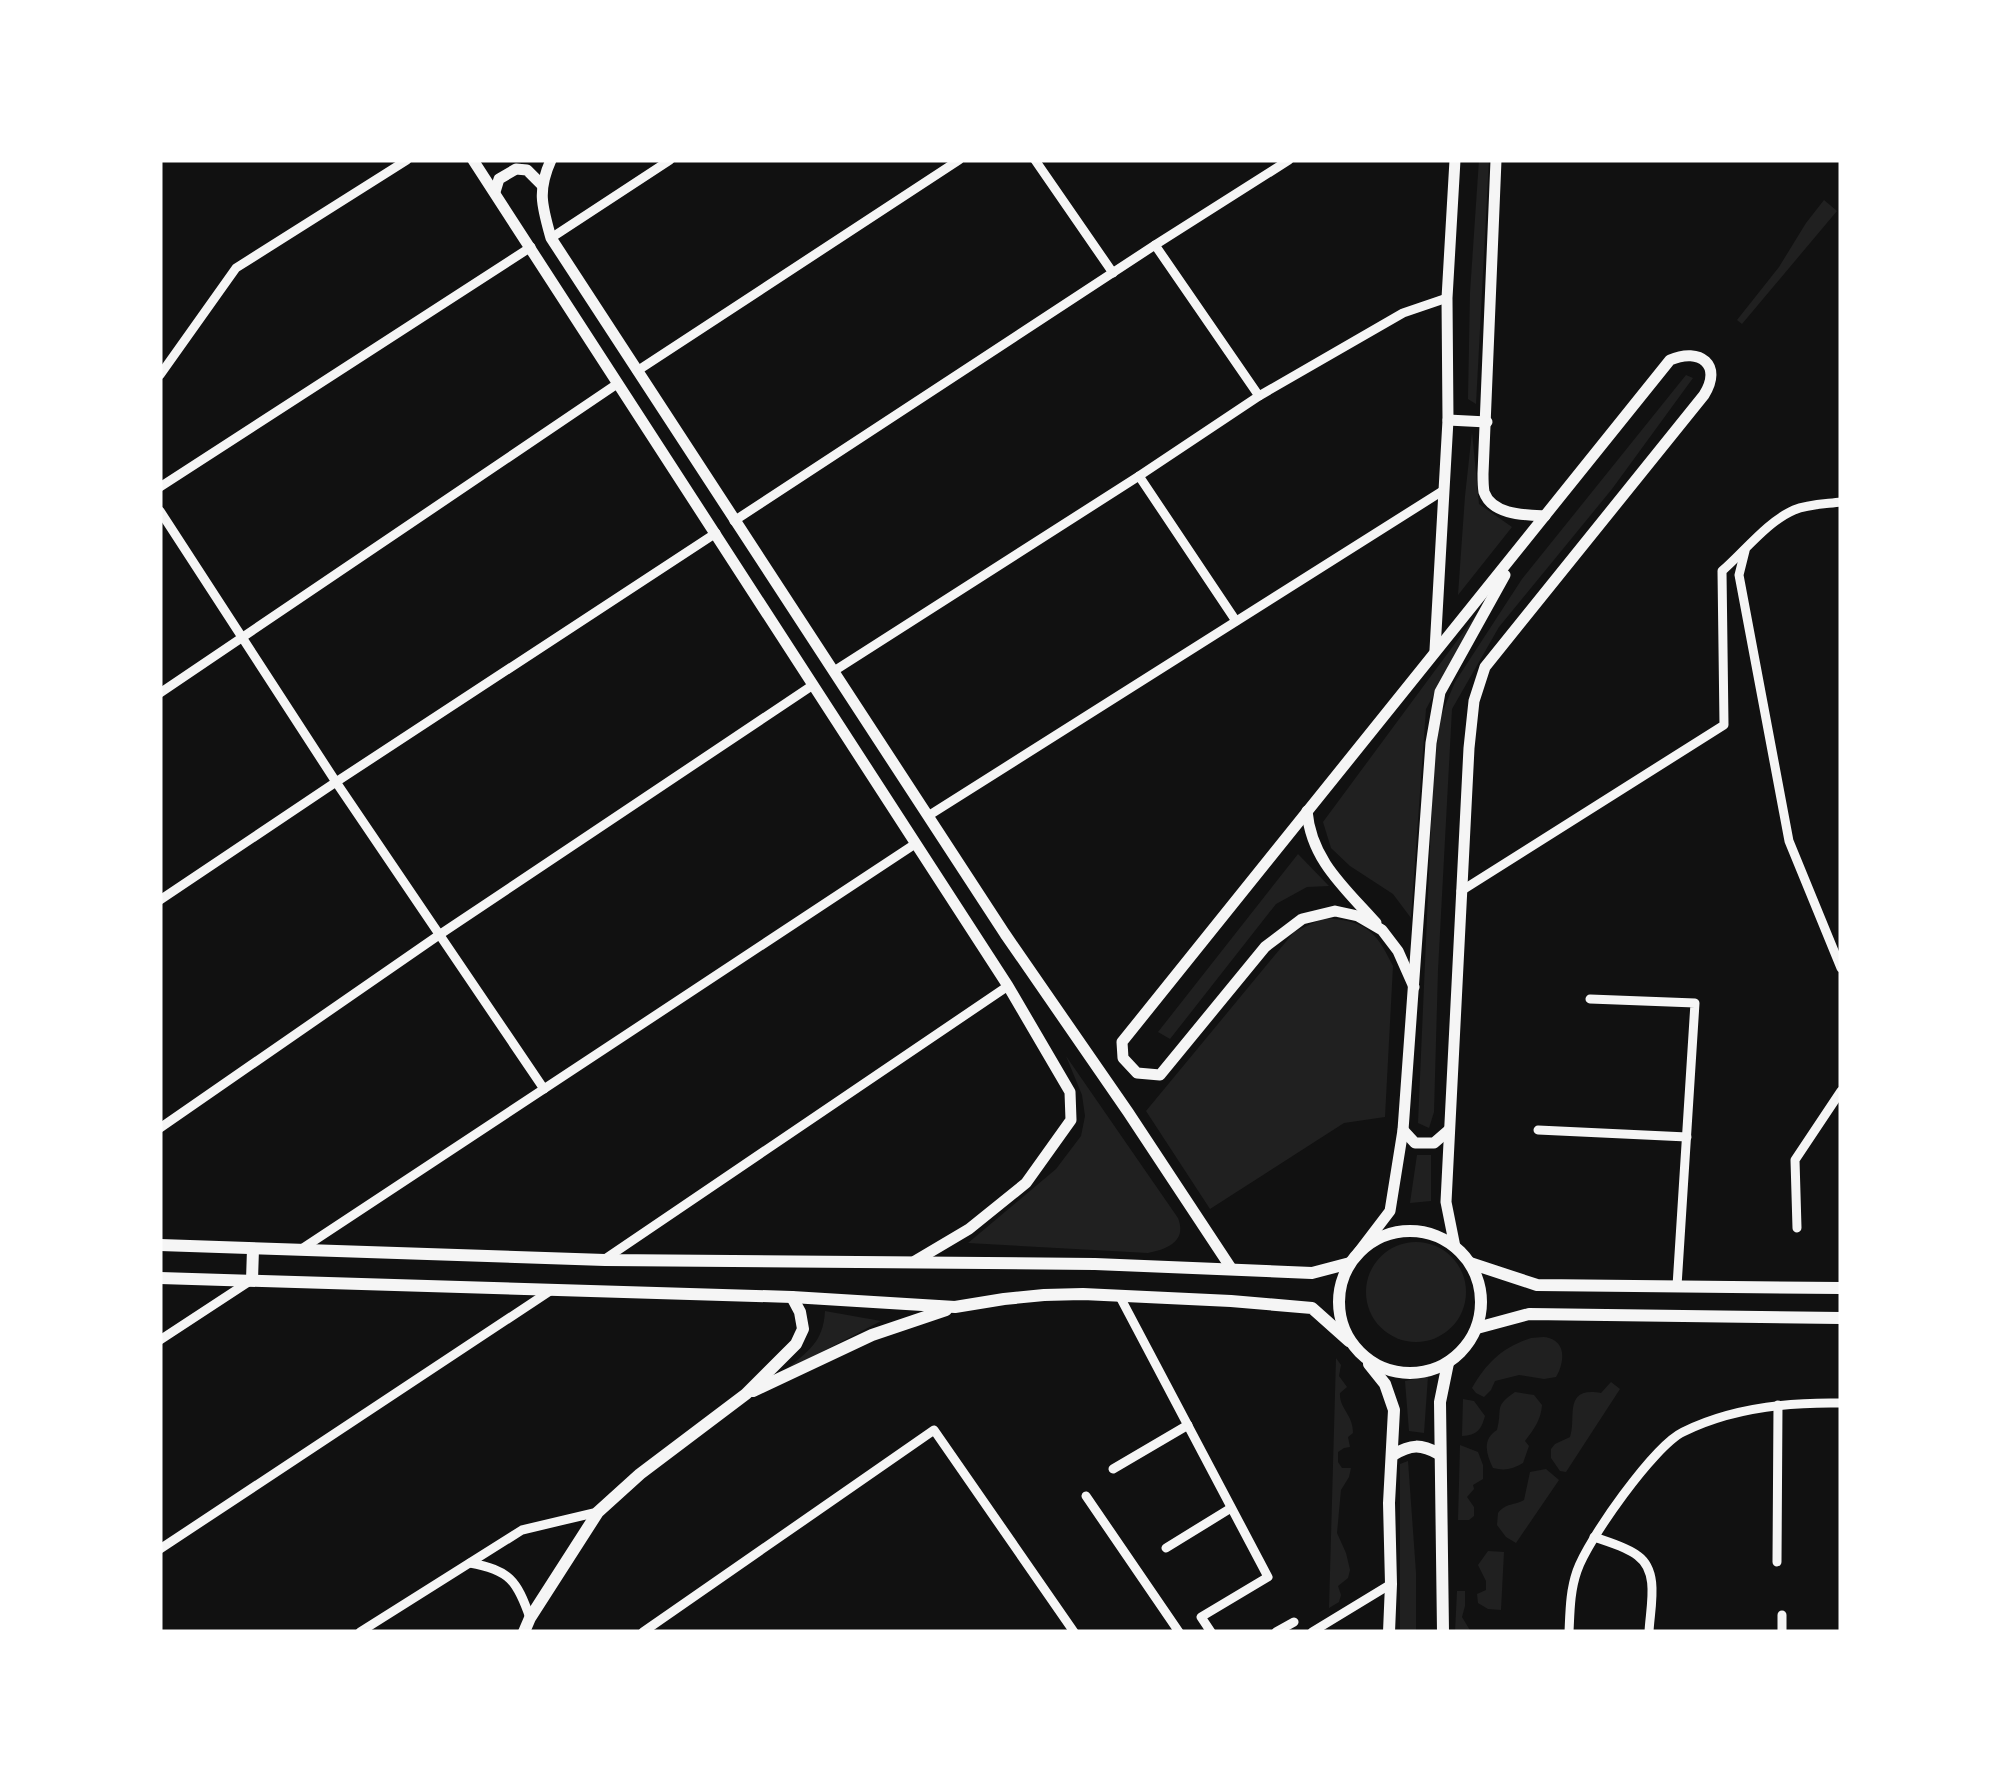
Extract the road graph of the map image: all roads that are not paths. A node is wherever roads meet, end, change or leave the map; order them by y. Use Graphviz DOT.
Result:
graph roads {
  1 [pos="407,160"];
  2 [pos="474,160"];
  3 [pos="551,160"];
  4 [pos="670,160"];
  5 [pos="959,160"];
  6 [pos="1035,160"];
  7 [pos="1289,160"];
  8 [pos="1454,160"];
  9 [pos="1496,160"];
  10 [pos="542,185"];
  11 [pos="496,192"];
  12 [pos="551,238"];
  13 [pos="1155,245"];
  14 [pos="531,248"];
  15 [pos="1114,272"];
  16 [pos="1447,298"];
  17 [pos="636,371"];
  18 [pos="160,376"];
  19 [pos="617,384"];
  20 [pos="1259,396"];
  21 [pos="1448,420"];
  22 [pos="1487,422"];
  23 [pos="1139,476"];
  24 [pos="160,487"];
  25 [pos="1444,490"];
  26 [pos="1841,502"];
  27 [pos="160,511"];
  28 [pos="1545,516"];
  29 [pos="734,521"];
  30 [pos="716,533"];
  31 [pos="1519,550"];
  32 [pos="1746,550"];
  33 [pos="1236,621"];
  34 [pos="242,638"];
  35 [pos="1434,652"];
  36 [pos="834,672"];
  37 [pos="814,685"];
  38 [pos="160,693"];
  39 [pos="336,782"];
  40 [pos="1308,810"];
  41 [pos="928,816"];
  42 [pos="915,844"];
  43 [pos="1461,890"];
  44 [pos="160,900"];
  45 [pos="1382,930"];
  46 [pos="1006,934"];
  47 [pos="439,935"];
  48 [pos="983,948"];
  49 [pos="1841,968"];
  50 [pos="1008,986"];
  51 [pos="1414,987"];
  52 [pos="1590,999"];
  53 [pos="544,1089"];
  54 [pos="1841,1091"];
  55 [pos="160,1128"];
  56 [pos="1403,1130"];
  57 [pos="1449,1130"];
  58 [pos="1538,1130"];
  59 [pos="1687,1137"];
  60 [pos="1797,1228"];
  61 [pos="160,1245"];
  62 [pos="1455,1247"];
  63 [pos="253,1249"];
  64 [pos="300,1250"];
  65 [pos="1354,1258"];
  66 [pos="605,1260"];
  67 [pos="915,1261"];
  68 [pos="1470,1263"];
  69 [pos="1231,1268"];
  70 [pos="160,1278"];
  71 [pos="252,1280"];
  72 [pos="1595,1285"];
  73 [pos="1677,1286"];
  74 [pos="1841,1288"];
  75 [pos="553,1289"];
  76 [pos="1120,1295"];
  77 [pos="792,1298"];
  78 [pos="955,1307"];
  79 [pos="1591,1314"];
  80 [pos="1841,1318"];
  81 [pos="1476,1328"];
  82 [pos="160,1340"];
  83 [pos="1349,1341"];
  84 [pos="1364,1358"];
  85 [pos="1448,1362"];
  86 [pos="746,1394"];
  87 [pos="1841,1403"];
  88 [pos="1778,1405"];
  89 [pos="1188,1425"];
  90 [pos="1439,1454"];
  91 [pos="1393,1455"];
  92 [pos="1113,1470"];
  93 [pos="1086,1496"];
  94 [pos="1231,1508"];
  95 [pos="598,1512"];
  96 [pos="1594,1536"];
  97 [pos="1166,1548"];
  98 [pos="160,1549"];
  99 [pos="1778,1562"];
  100 [pos="470,1563"];
  101 [pos="1391,1584"];
  102 [pos="1782,1615"];
  103 [pos="530,1618"];
  104 [pos="1294,1622"];
  105 [pos="360,1632"];
  106 [pos="524,1632"];
  107 [pos="644,1632"];
  108 [pos="1074,1632"];
  109 [pos="1179,1632"];
  110 [pos="1211,1632"];
  111 [pos="1276,1632"];
  112 [pos="1312,1632"];
  113 [pos="1389,1632"];
  114 [pos="1444,1632"];
  115 [pos="1569,1632"];
  116 [pos="1650,1632"];
  117 [pos="1782,1632"];
  1 -- 18 [label="street"];
  2 -- 11 [label="street"];
  3 -- 10 [label="street"];
  4 -- 12 [label="street"];
  5 -- 17 [label="street"];
  6 -- 15 [label="street"];
  7 -- 13 [label="street"];
  8 -- 16 [label="street"];
  9 -- 22 [label="street"];
  10 -- 11 [label="street"];
  10 -- 12 [label="street"];
  11 -- 14 [label="street"];
  12 -- 17 [label="street"];
  13 -- 15 [label="street"];
  13 -- 20 [label="street"];
  14 -- 19 [label="street"];
  14 -- 24 [label="street"];
  15 -- 29 [label="street"];
  16 -- 20 [label="street"];
  16 -- 21 [label="street"];
  17 -- 29 [label="street"];
  19 -- 30 [label="street"];
  19 -- 34 [label="street"];
  20 -- 23 [label="street"];
  21 -- 22 [label="street"];
  21 -- 25 [label="street"];
  22 -- 28 [label="street"];
  23 -- 33 [label="street"];
  23 -- 36 [label="street"];
  25 -- 33 [label="street"];
  25 -- 35 [label="street"];
  26 -- 32 [label="street"];
  27 -- 34 [label="street"];
  28 -- 31 [label="street"];
  28 -- 43 [label="street"];
  29 -- 36 [label="street"];
  30 -- 37 [label="street"];
  30 -- 39 [label="street"];
  31 -- 35 [label="street"];
  31 -- 51 [label="street"];
  32 -- 43 [label="street"];
  32 -- 49 [label="street"];
  33 -- 41 [label="street"];
  34 -- 38 [label="street"];
  34 -- 39 [label="street"];
  35 -- 40 [label="street"];
  36 -- 41 [label="street"];
  37 -- 42 [label="street"];
  37 -- 47 [label="street"];
  39 -- 44 [label="street"];
  39 -- 47 [label="street"];
  40 -- 45 [label="street"];
  40 -- 45 [label="street"];
  41 -- 46 [label="street"];
  42 -- 48 [label="street"];
  42 -- 53 [label="street"];
  43 -- 57 [label="street"];
  45 -- 51 [label="street"];
  46 -- 48 [label="street"];
  46 -- 69 [label="street"];
  47 -- 53 [label="street"];
  47 -- 55 [label="street"];
  48 -- 50 [label="street"];
  50 -- 66 [label="street"];
  50 -- 67 [label="street"];
  51 -- 56 [label="street"];
  52 -- 59 [label="street"];
  53 -- 64 [label="street"];
  54 -- 60 [label="street"];
  56 -- 57 [label="street"];
  56 -- 65 [label="street"];
  57 -- 62 [label="street"];
  58 -- 59 [label="street"];
  59 -- 73 [label="street"];
  61 -- 63 [label="main road"];
  62 -- 65 [label="main road"];
  62 -- 68 [label="main road"];
  63 -- 64 [label="main road"];
  63 -- 71 [label="main road"];
  64 -- 66 [label="main road"];
  65 -- 69 [label="main road"];
  65 -- 83 [label="main road"];
  66 -- 67 [label="main road"];
  67 -- 69 [label="main road"];
  68 -- 72 [label="main road"];
  68 -- 81 [label="main road"];
  70 -- 71 [label="main road"];
  71 -- 75 [label="main road"];
  71 -- 82 [label="street"];
  72 -- 73 [label="main road"];
  72 -- 79 [label="main road"];
  73 -- 74 [label="main road"];
  75 -- 77 [label="main road"];
  75 -- 98 [label="street"];
  76 -- 78 [label="main road"];
  76 -- 83 [label="main road"];
  76 -- 89 [label="street"];
  77 -- 78 [label="main road"];
  77 -- 86 [label="main road"];
  78 -- 86 [label="main road"];
  79 -- 80 [label="main road"];
  79 -- 81 [label="main road"];
  81 -- 85 [label="main road"];
  83 -- 84 [label="main road"];
  84 -- 85 [label="main road"];
  84 -- 91 [label="main road"];
  85 -- 90 [label="main road"];
  86 -- 95 [label="main road"];
  87 -- 88 [label="street"];
  88 -- 96 [label="street"];
  88 -- 99 [label="street"];
  89 -- 92 [label="street"];
  89 -- 94 [label="street"];
  90 -- 91 [label="main road"];
  90 -- 114 [label="main road"];
  91 -- 101 [label="main road"];
  93 -- 109 [label="street"];
  94 -- 97 [label="street"];
  94 -- 110 [label="street"];
  95 -- 100 [label="street"];
  95 -- 103 [label="main road"];
  96 -- 115 [label="street"];
  96 -- 116 [label="street"];
  100 -- 103 [label="street"];
  100 -- 105 [label="street"];
  101 -- 112 [label="street"];
  101 -- 113 [label="main road"];
  102 -- 117 [label="street"];
  103 -- 106 [label="main road"];
  104 -- 111 [label="street"];
  107 -- 108 [label="street"];
}
